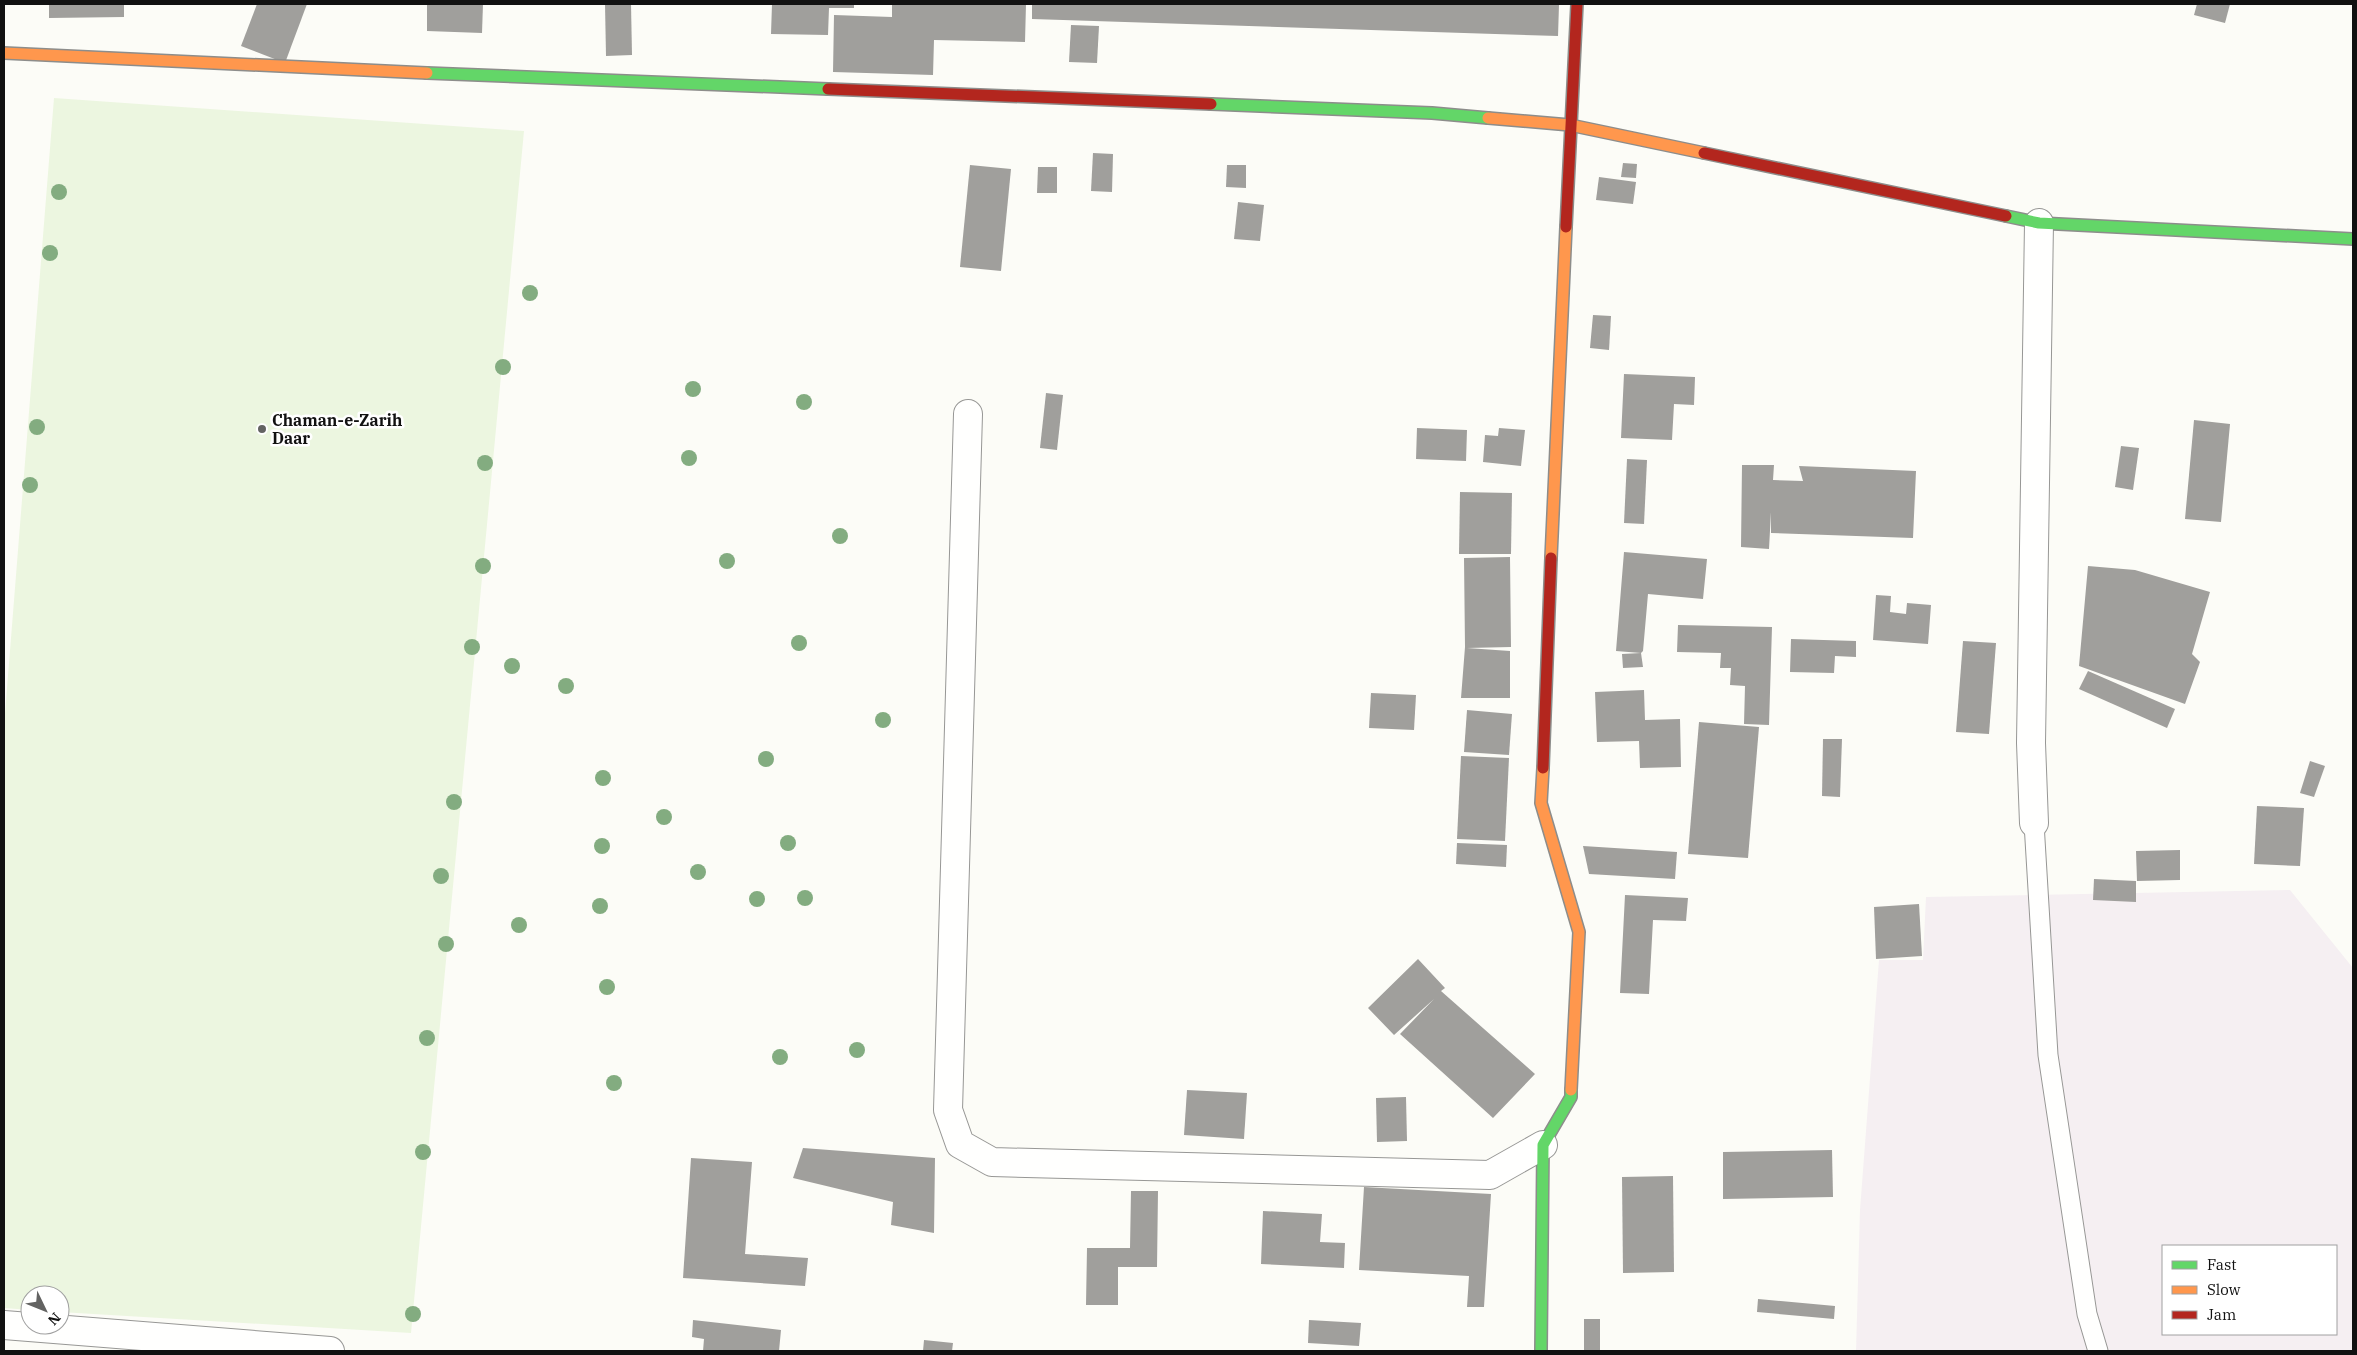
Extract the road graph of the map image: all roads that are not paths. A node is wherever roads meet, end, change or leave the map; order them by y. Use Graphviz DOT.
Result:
graph roads {
  1 [pos="1577,4"];
  2 [pos="4,53"];
  3 [pos="1570,125"];
  4 [pos="2040,222"];
  5 [pos="2353,239"];
  6 [pos="968,414"];
  7 [pos="2034,823"];
  8 [pos="1543,1145"];
  9 [pos="4,1325"];
  10 [pos="330,1351"];
  11 [pos="1541,1351"];
  12 [pos="2098,1351"];
  1 -- 3 [label="street"];
  2 -- 3 [label="street"];
  3 -- 4 [label="street"];
  3 -- 8 [label="street"];
  4 -- 5 [label="street"];
  4 -- 7 [label="street"];
  6 -- 8 [label="street"];
  7 -- 12 [label="lane"];
  8 -- 11 [label="street"];
  9 -- 10 [label="street"];
}
